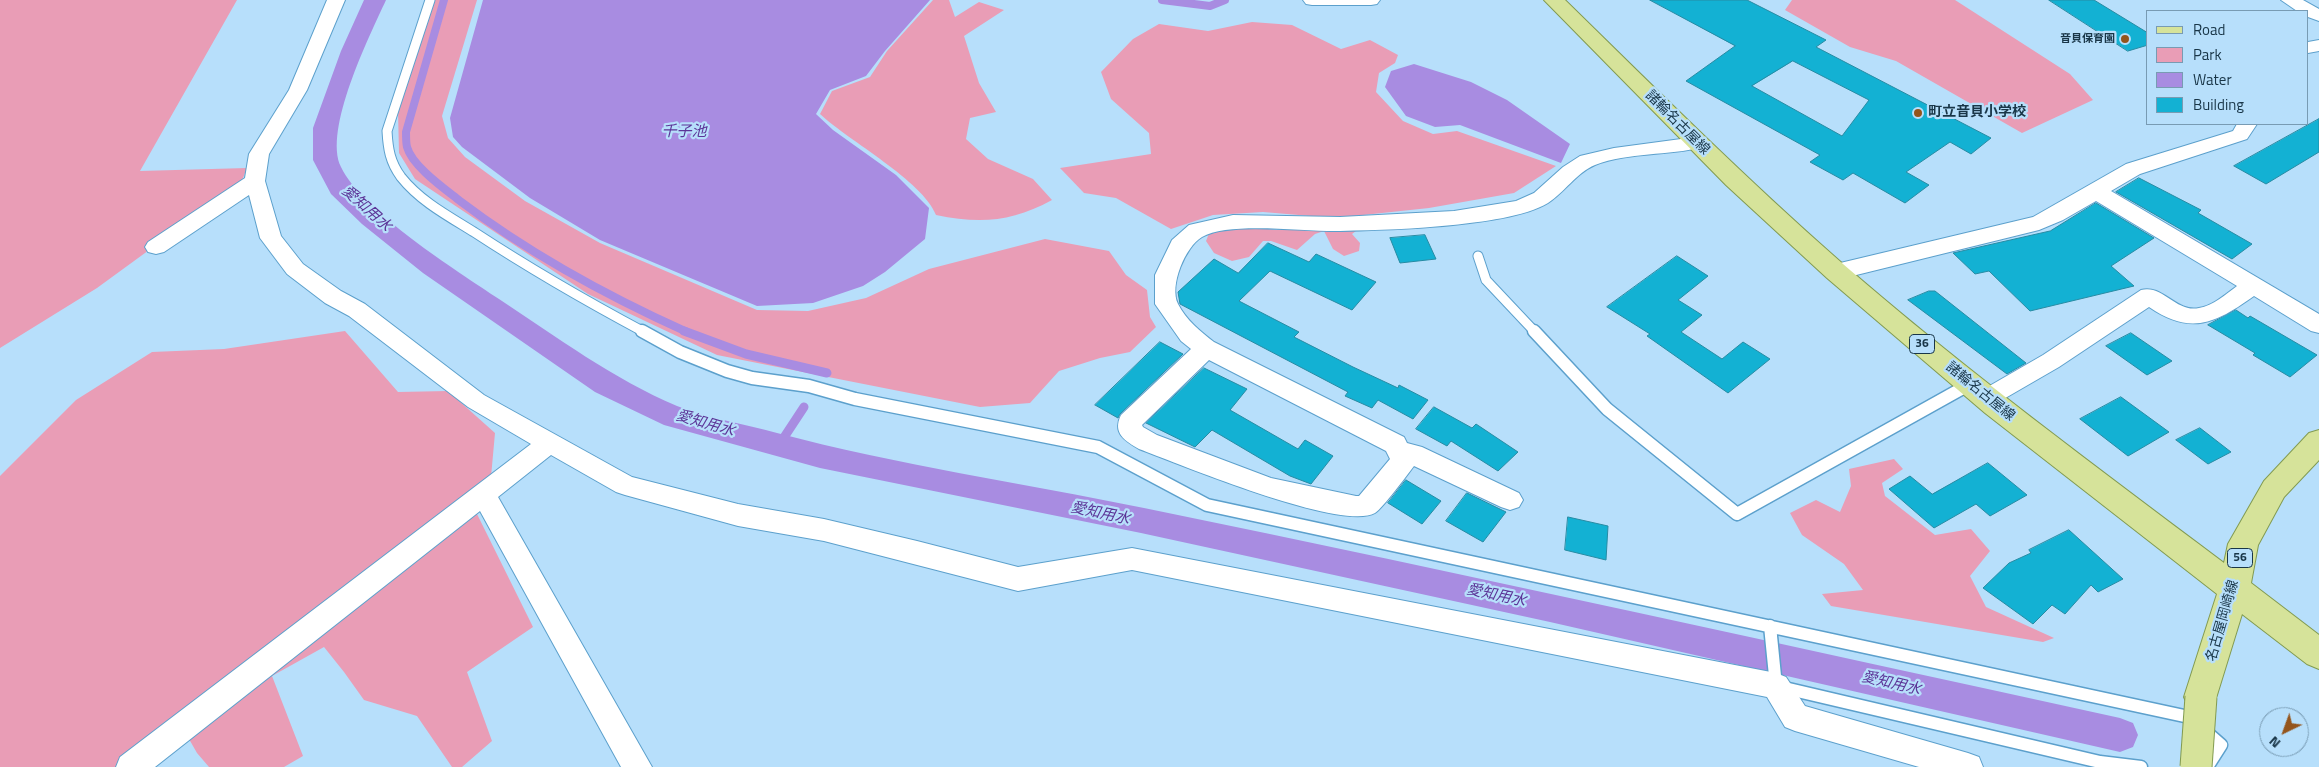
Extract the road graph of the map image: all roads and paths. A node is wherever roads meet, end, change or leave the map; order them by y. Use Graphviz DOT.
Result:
graph roads {
  1 [pos="336,0"];
  2 [pos="430,0"];
  3 [pos="1312,0"];
  4 [pos="1371,0"];
  5 [pos="1554,0"];
  6 [pos="2290,0"];
  7 [pos="2308,10"];
  8 [pos="2246,125"];
  9 [pos="1696,143"];
  10 [pos="255,181"];
  11 [pos="2095,191"];
  12 [pos="156,247"];
  13 [pos="1478,256"];
  14 [pos="1836,272"];
  15 [pos="2254,286"];
  16 [pos="2319,325"];
  17 [pos="1206,348"];
  18 [pos="1978,391"];
  19 [pos="2319,441"];
  20 [pos="549,443"];
  21 [pos="1400,452"];
  22 [pos="483,494"];
  23 [pos="1510,500"];
  24 [pos="2234,589"];
  25 [pos="1770,626"];
  26 [pos="2319,654"];
  27 [pos="1776,686"];
  28 [pos="131,767"];
  29 [pos="637,767"];
  30 [pos="1968,767"];
  31 [pos="2141,767"];
  32 [pos="2196,767"];
  33 [pos="2208,767"];
  1 -- 10 [label="street"];
  2 -- 25 [label="lane"];
  3 -- 4 [label="street"];
  5 -- 9 [label="main road, 諸輪名古屋線 / 36"];
  6 -- 7 [label="street"];
  8 -- 11 [label="street"];
  9 -- 14 [label="main road, 諸輪名古屋線 / 36"];
  9 -- 17 [label="street"];
  10 -- 12 [label="street"];
  10 -- 20 [label="street"];
  11 -- 14 [label="street"];
  11 -- 15 [label="street"];
  13 -- 18 [label="lane"];
  14 -- 18 [label="main road, 諸輪名古屋線 / 36"];
  15 -- 16 [label="street"];
  15 -- 18 [label="street"];
  17 -- 21 [label="street"];
  17 -- 21 [label="street"];
  18 -- 24 [label="main road, 諸輪名古屋線 / 36"];
  19 -- 24 [label="main road, 名古屋岡崎線 / 56"];
  20 -- 22 [label="street"];
  20 -- 27 [label="street"];
  21 -- 23 [label="street"];
  22 -- 28 [label="street"];
  22 -- 29 [label="street"];
  24 -- 26 [label="main road, 諸輪名古屋線 / 36"];
  24 -- 32 [label="main road, 名古屋岡崎線 / 56, bridge"];
  25 -- 27 [label="lane"];
  25 -- 33 [label="lane"];
  27 -- 30 [label="street"];
  27 -- 31 [label="lane"];
}
